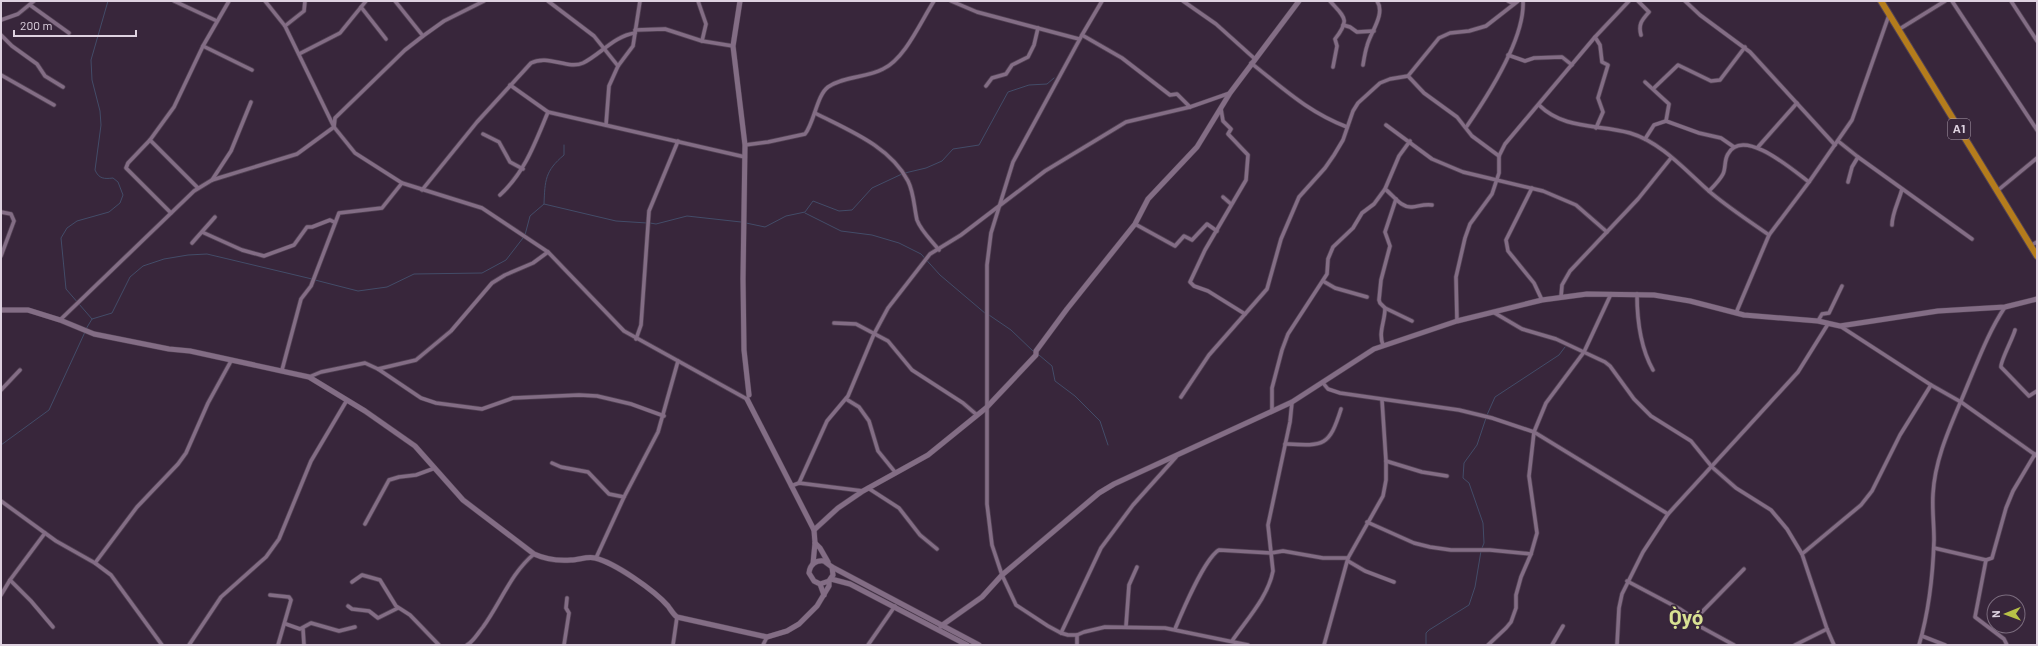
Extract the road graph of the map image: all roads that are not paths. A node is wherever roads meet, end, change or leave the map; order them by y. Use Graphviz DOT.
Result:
graph roads {
  1 [pos="34,1"];
  2 [pos="174,1"];
  3 [pos="229,1"];
  4 [pos="265,1"];
  5 [pos="305,1"];
  6 [pos="366,1"];
  7 [pos="395,1"];
  8 [pos="484,1"];
  9 [pos="548,1"];
  10 [pos="640,1"];
  11 [pos="698,1"];
  12 [pos="740,1"];
  13 [pos="934,1"];
  14 [pos="952,1"];
  15 [pos="1102,1"];
  16 [pos="1183,1"];
  17 [pos="1299,1"];
  18 [pos="1330,1"];
  19 [pos="1377,1"];
  20 [pos="1508,1"];
  21 [pos="1523,1"];
  22 [pos="1630,1"];
  23 [pos="1638,1"];
  24 [pos="1685,1"];
  25 [pos="1882,1"];
  26 [pos="1945,1"];
  27 [pos="1952,1"];
  28 [pos="2011,1"];
  29 [pos="1516,2"];
  30 [pos="30,5"];
  31 [pos="361,7"];
  32 [pos="1889,15"];
  33 [pos="1,20"];
  34 [pos="217,21"];
  35 [pos="1343,24"];
  36 [pos="285,26"];
  37 [pos="1038,28"];
  38 [pos="1898,30"];
  39 [pos="635,31"];
  40 [pos="1374,31"];
  41 [pos="69,33"];
  42 [pos="1,34"];
  43 [pos="1082,35"];
  44 [pos="1641,35"];
  45 [pos="423,36"];
  46 [pos="1595,37"];
  47 [pos="386,39"];
  48 [pos="1079,40"];
  49 [pos="702,41"];
  50 [pos="2037,41"];
  51 [pos="203,46"];
  52 [pos="733,46"];
  53 [pos="1745,47"];
  54 [pos="605,48"];
  55 [pos="299,54"];
  56 [pos="1508,55"];
  57 [pos="1253,61"];
  58 [pos="1363,65"];
  59 [pos="1572,65"];
  60 [pos="618,66"];
  61 [pos="1333,67"];
  62 [pos="252,70"];
  63 [pos="1,75"];
  64 [pos="1408,76"];
  65 [pos="1645,82"];
  66 [pos="510,85"];
  67 [pos="986,86"];
  68 [pos="63,87"];
  69 [pos="1654,88"];
  70 [pos="1230,93"];
  71 [pos="251,102"];
  72 [pos="1797,103"];
  73 [pos="54,105"];
  74 [pos="1539,106"];
  75 [pos="1190,107"];
  76 [pos="1221,109"];
  77 [pos="548,112"];
  78 [pos="815,113"];
  79 [pos="1666,121"];
  80 [pos="606,125"];
  81 [pos="1386,125"];
  82 [pos="1466,126"];
  83 [pos="334,127"];
  84 [pos="1347,128"];
  85 [pos="1596,128"];
  86 [pos="2037,130"];
  87 [pos="483,134"];
  88 [pos="1645,139"];
  89 [pos="150,140"];
  90 [pos="678,141"];
  91 [pos="1838,141"];
  92 [pos="1410,142"];
  93 [pos="745,145"];
  94 [pos="1835,145"];
  95 [pos="1734,147"];
  96 [pos="1758,147"];
  97 [pos="1499,156"];
  98 [pos="745,157"];
  99 [pos="1858,157"];
  100 [pos="1671,158"];
  101 [pos="2037,158"];
  102 [pos="523,169"];
  103 [pos="212,180"];
  104 [pos="1498,180"];
  105 [pos="1809,182"];
  106 [pos="1848,182"];
  107 [pos="402,183"];
  108 [pos="198,188"];
  109 [pos="1532,188"];
  110 [pos="1385,189"];
  111 [pos="422,190"];
  112 [pos="1902,190"];
  113 [pos="1709,191"];
  114 [pos="1997,191"];
  115 [pos="500,195"];
  116 [pos="1223,197"];
  117 [pos="1396,199"];
  118 [pos="1230,204"];
  119 [pos="1432,204"];
  120 [pos="998,207"];
  121 [pos="1,212"];
  122 [pos="171,212"];
  123 [pos="215,217"];
  124 [pos="334,222"];
  125 [pos="1135,224"];
  126 [pos="1892,225"];
  127 [pos="1217,231"];
  128 [pos="202,232"];
  129 [pos="1606,232"];
  130 [pos="1769,235"];
  131 [pos="1972,239"];
  132 [pos="2037,242"];
  133 [pos="192,243"];
  134 [pos="2030,246"];
  135 [pos="939,250"];
  136 [pos="548,252"];
  137 [pos="1,256"];
  138 [pos="2037,256"];
  139 [pos="1323,281"];
  140 [pos="1842,286"];
  141 [pos="1611,294"];
  142 [pos="1637,294"];
  143 [pos="1367,297"];
  144 [pos="1561,297"];
  145 [pos="2036,299"];
  146 [pos="1542,300"];
  147 [pos="2006,307"];
  148 [pos="1385,308"];
  149 [pos="1,310"];
  150 [pos="1492,312"];
  151 [pos="1736,313"];
  152 [pos="1245,314"];
  153 [pos="60,320"];
  154 [pos="1412,321"];
  155 [pos="1457,321"];
  156 [pos="1818,321"];
  157 [pos="834,323"];
  158 [pos="1828,324"];
  159 [pos="1840,326"];
  160 [pos="2015,330"];
  161 [pos="874,334"];
  162 [pos="636,339"];
  163 [pos="1383,345"];
  164 [pos="1584,352"];
  165 [pos="231,361"];
  166 [pos="678,362"];
  167 [pos="378,369"];
  168 [pos="20,370"];
  169 [pos="282,370"];
  170 [pos="1653,370"];
  171 [pos="309,378"];
  172 [pos="1323,383"];
  173 [pos="1931,385"];
  174 [pos="1,390"];
  175 [pos="2037,391"];
  176 [pos="746,396"];
  177 [pos="1181,397"];
  178 [pos="846,399"];
  179 [pos="347,400"];
  180 [pos="1382,400"];
  181 [pos="1292,402"];
  182 [pos="1961,402"];
  183 [pos="986,408"];
  184 [pos="1341,409"];
  185 [pos="1272,412"];
  186 [pos="664,416"];
  187 [pos="977,416"];
  188 [pos="1534,432"];
  189 [pos="1285,444"];
  190 [pos="2036,455"];
  191 [pos="1176,457"];
  192 [pos="1386,461"];
  193 [pos="552,463"];
  194 [pos="1712,467"];
  195 [pos="435,468"];
  196 [pos="896,472"];
  197 [pos="1447,476"];
  198 [pos="799,482"];
  199 [pos="791,486"];
  200 [pos="866,490"];
  201 [pos="624,497"];
  202 [pos="1,500"];
  203 [pos="1668,514"];
  204 [pos="1367,522"];
  205 [pos="365,524"];
  206 [pos="814,530"];
  207 [pos="45,533"];
  208 [pos="815,543"];
  209 [pos="1934,548"];
  210 [pos="937,549"];
  211 [pos="1271,553"];
  212 [pos="534,554"];
  213 [pos="1531,554"];
  214 [pos="1802,554"];
  215 [pos="596,558"];
  216 [pos="1348,559"];
  217 [pos="1986,560"];
  218 [pos="828,562"];
  219 [pos="95,563"];
  220 [pos="813,564"];
  221 [pos="832,567"];
  222 [pos="1137,567"];
  223 [pos="1744,569"];
  224 [pos="1002,575"];
  225 [pos="10,580"];
  226 [pos="830,580"];
  227 [pos="1628,581"];
  228 [pos="352,582"];
  229 [pos="1394,582"];
  230 [pos="820,584"];
  231 [pos="1,595"];
  232 [pos="270,595"];
  233 [pos="824,595"];
  234 [pos="568,598"];
  235 [pos="897,602"];
  236 [pos="348,606"];
  237 [pos="398,608"];
  238 [pos="894,608"];
  239 [pos="677,617"];
  240 [pos="1694,619"];
  241 [pos="926,621"];
  242 [pos="286,624"];
  243 [pos="941,626"];
  244 [pos="1126,626"];
  245 [pos="1563,626"];
  246 [pos="53,627"];
  247 [pos="355,627"];
  248 [pos="303,629"];
  249 [pos="1175,629"];
  250 [pos="1826,629"];
  251 [pos="1061,633"];
  252 [pos="1077,635"];
  253 [pos="1922,636"];
  254 [pos="767,637"];
  255 [pos="1232,641"];
  256 [pos="162,645"];
  257 [pos="189,645"];
  258 [pos="278,645"];
  259 [pos="304,645"];
  260 [pos="439,645"];
  261 [pos="467,645"];
  262 [pos="564,645"];
  263 [pos="673,645"];
  264 [pos="763,645"];
  265 [pos="868,645"];
  266 [pos="967,645"];
  267 [pos="980,645"];
  268 [pos="1077,645"];
  269 [pos="1248,645"];
  270 [pos="1324,645"];
  271 [pos="1488,645"];
  272 [pos="1552,645"];
  273 [pos="1617,645"];
  274 [pos="1734,645"];
  275 [pos="1795,645"];
  276 [pos="1834,645"];
  277 [pos="1919,645"];
  278 [pos="1945,645"];
  279 [pos="2007,645"];
  1 -- 30 [label="street"];
  2 -- 34 [label="street"];
  3 -- 34 [label="street"];
  4 -- 36 [label="street"];
  5 -- 36 [label="street"];
  6 -- 31 [label="street"];
  7 -- 45 [label="street"];
  8 -- 45 [label="street"];
  9 -- 54 [label="street"];
  10 -- 39 [label="street"];
  11 -- 49 [label="street"];
  12 -- 52 [label="street"];
  13 -- 78 [label="street"];
  14 -- 37 [label="street"];
  15 -- 43 [label="street"];
  16 -- 57 [label="street"];
  17 -- 57 [label="street"];
  18 -- 35 [label="street"];
  19 -- 40 [label="street"];
  20 -- 29 [label="street"];
  21 -- 56 [label="street"];
  22 -- 46 [label="street"];
  23 -- 44 [label="street"];
  24 -- 53 [label="street"];
  25 -- 32 [label="highway, A1"];
  26 -- 38 [label="street"];
  27 -- 86 [label="street"];
  28 -- 50 [label="street"];
  29 -- 64 [label="street"];
  30 -- 33 [label="street"];
  30 -- 41 [label="street"];
  31 -- 47 [label="street"];
  31 -- 55 [label="street"];
  32 -- 38 [label="highway, A1"];
  32 -- 91 [label="street"];
  34 -- 51 [label="street"];
  35 -- 40 [label="street"];
  35 -- 61 [label="street"];
  36 -- 55 [label="street"];
  37 -- 48 [label="street"];
  37 -- 67 [label="street"];
  38 -- 114 [label="highway, A1"];
  39 -- 49 [label="street"];
  39 -- 54 [label="street"];
  39 -- 60 [label="street"];
  40 -- 58 [label="street"];
  42 -- 68 [label="street"];
  43 -- 48 [label="street"];
  43 -- 75 [label="street"];
  45 -- 83 [label="street"];
  46 -- 59 [label="street"];
  46 -- 85 [label="street"];
  48 -- 120 [label="street"];
  49 -- 52 [label="street"];
  51 -- 62 [label="street"];
  51 -- 89 [label="street"];
  52 -- 93 [label="street"];
  53 -- 69 [label="street"];
  53 -- 72 [label="street"];
  54 -- 60 [label="street"];
  54 -- 66 [label="street"];
  55 -- 83 [label="street"];
  56 -- 59 [label="street"];
  56 -- 82 [label="street"];
  57 -- 70 [label="street"];
  57 -- 84 [label="street"];
  59 -- 74 [label="street"];
  60 -- 80 [label="street"];
  63 -- 73 [label="street"];
  64 -- 82 [label="street"];
  64 -- 84 [label="street"];
  65 -- 69 [label="street"];
  66 -- 77 [label="street"];
  66 -- 111 [label="street"];
  69 -- 79 [label="street"];
  70 -- 75 [label="street"];
  70 -- 76 [label="street"];
  71 -- 103 [label="street"];
  72 -- 94 [label="street"];
  72 -- 96 [label="street"];
  74 -- 85 [label="street"];
  74 -- 97 [label="street"];
  75 -- 120 [label="street"];
  76 -- 118 [label="street"];
  76 -- 125 [label="street"];
  77 -- 80 [label="street"];
  77 -- 102 [label="street"];
  78 -- 93 [label="street"];
  78 -- 135 [label="street"];
  79 -- 88 [label="street"];
  79 -- 95 [label="street"];
  80 -- 90 [label="street"];
  81 -- 92 [label="street"];
  82 -- 97 [label="street"];
  83 -- 103 [label="street"];
  83 -- 107 [label="street"];
  84 -- 152 [label="street"];
  85 -- 88 [label="street"];
  87 -- 102 [label="street"];
  88 -- 100 [label="street"];
  89 -- 108 [label="street"];
  89 -- 122 [label="street"];
  90 -- 98 [label="street"];
  90 -- 162 [label="street"];
  91 -- 94 [label="street"];
  91 -- 99 [label="street"];
  92 -- 104 [label="street"];
  92 -- 110 [label="street"];
  93 -- 98 [label="street"];
  94 -- 105 [label="street"];
  95 -- 96 [label="street"];
  95 -- 113 [label="street"];
  96 -- 105 [label="street"];
  97 -- 104 [label="street"];
  98 -- 176 [label="street"];
  99 -- 106 [label="street"];
  99 -- 112 [label="street"];
  100 -- 113 [label="street"];
  100 -- 129 [label="street"];
  101 -- 114 [label="street"];
  102 -- 115 [label="street"];
  103 -- 108 [label="street"];
  104 -- 109 [label="street"];
  104 -- 155 [label="street"];
  105 -- 130 [label="street"];
  107 -- 111 [label="street"];
  107 -- 124 [label="street"];
  108 -- 122 [label="street"];
  109 -- 129 [label="street"];
  109 -- 146 [label="street"];
  110 -- 117 [label="street"];
  110 -- 139 [label="street"];
  111 -- 136 [label="street"];
  112 -- 126 [label="street"];
  112 -- 131 [label="street"];
  113 -- 130 [label="street"];
  114 -- 134 [label="highway, A1"];
  116 -- 118 [label="street"];
  117 -- 119 [label="street"];
  117 -- 148 [label="street"];
  118 -- 127 [label="street"];
  120 -- 135 [label="street"];
  120 -- 183 [label="street"];
  121 -- 137 [label="street"];
  122 -- 153 [label="street"];
  123 -- 128 [label="street"];
  124 -- 128 [label="street"];
  124 -- 169 [label="street"];
  125 -- 127 [label="street"];
  125 -- 183 [label="street"];
  127 -- 152 [label="street"];
  128 -- 133 [label="street"];
  129 -- 144 [label="street"];
  130 -- 151 [label="street"];
  132 -- 134 [label="street"];
  134 -- 138 [label="highway, A1"];
  135 -- 161 [label="street"];
  136 -- 162 [label="street"];
  136 -- 167 [label="street"];
  139 -- 143 [label="street"];
  139 -- 185 [label="street"];
  140 -- 156 [label="street"];
  141 -- 142 [label="street"];
  141 -- 144 [label="street"];
  141 -- 164 [label="street"];
  142 -- 151 [label="street"];
  142 -- 170 [label="street"];
  144 -- 146 [label="street"];
  145 -- 147 [label="street"];
  146 -- 150 [label="street"];
  147 -- 159 [label="street"];
  147 -- 182 [label="street"];
  148 -- 154 [label="street"];
  148 -- 163 [label="street"];
  149 -- 153 [label="street"];
  150 -- 155 [label="street"];
  150 -- 164 [label="street"];
  151 -- 156 [label="street"];
  152 -- 177 [label="street"];
  153 -- 165 [label="street"];
  155 -- 163 [label="street"];
  156 -- 158 [label="street"];
  157 -- 161 [label="street"];
  158 -- 159 [label="street"];
  158 -- 194 [label="street"];
  159 -- 173 [label="street"];
  160 -- 175 [label="street"];
  161 -- 178 [label="street"];
  161 -- 187 [label="street"];
  162 -- 166 [label="street"];
  163 -- 172 [label="street"];
  164 -- 188 [label="street"];
  164 -- 194 [label="street"];
  165 -- 169 [label="street"];
  165 -- 219 [label="street"];
  166 -- 176 [label="street"];
  166 -- 186 [label="street"];
  167 -- 171 [label="street"];
  167 -- 186 [label="street"];
  168 -- 174 [label="street"];
  169 -- 171 [label="street"];
  171 -- 179 [label="street"];
  172 -- 180 [label="street"];
  172 -- 181 [label="street"];
  173 -- 182 [label="street"];
  173 -- 214 [label="street"];
  176 -- 199 [label="street"];
  178 -- 196 [label="street"];
  178 -- 198 [label="street"];
  179 -- 195 [label="street"];
  179 -- 257 [label="street"];
  180 -- 188 [label="street"];
  180 -- 192 [label="street"];
  181 -- 185 [label="street"];
  181 -- 189 [label="street"];
  182 -- 190 [label="street"];
  182 -- 209 [label="street"];
  183 -- 187 [label="street"];
  183 -- 224 [label="street"];
  184 -- 189 [label="street"];
  185 -- 191 [label="street"];
  186 -- 201 [label="street"];
  187 -- 196 [label="street"];
  188 -- 203 [label="street"];
  188 -- 213 [label="street"];
  189 -- 211 [label="street"];
  190 -- 217 [label="street"];
  191 -- 224 [label="street"];
  191 -- 251 [label="street"];
  192 -- 197 [label="street"];
  192 -- 204 [label="street"];
  193 -- 201 [label="street"];
  194 -- 203 [label="street"];
  194 -- 214 [label="street"];
  195 -- 205 [label="street"];
  195 -- 212 [label="street"];
  196 -- 200 [label="street"];
  198 -- 199 [label="street"];
  198 -- 200 [label="street"];
  199 -- 206 [label="street"];
  200 -- 206 [label="street"];
  200 -- 210 [label="street"];
  201 -- 215 [label="street"];
  202 -- 207 [label="street"];
  203 -- 227 [label="street"];
  204 -- 213 [label="street"];
  204 -- 216 [label="street"];
  206 -- 208 [label="street"];
  207 -- 219 [label="street"];
  207 -- 225 [label="street"];
  208 -- 218 [label="street"];
  208 -- 220 [label="street"];
  209 -- 217 [label="street"];
  209 -- 253 [label="street"];
  211 -- 216 [label="street"];
  211 -- 249 [label="street"];
  211 -- 255 [label="street"];
  212 -- 215 [label="street"];
  212 -- 261 [label="street"];
  213 -- 271 [label="street"];
  214 -- 250 [label="street"];
  215 -- 239 [label="street"];
  216 -- 229 [label="street"];
  216 -- 270 [label="street"];
  217 -- 279 [label="street"];
  218 -- 220 [label="street"];
  218 -- 221 [label="street"];
  219 -- 256 [label="street"];
  220 -- 230 [label="street"];
  221 -- 226 [label="street"];
  221 -- 235 [label="street"];
  222 -- 244 [label="street"];
  223 -- 240 [label="street"];
  224 -- 243 [label="street"];
  224 -- 251 [label="street"];
  225 -- 231 [label="street"];
  225 -- 246 [label="street"];
  226 -- 230 [label="street"];
  226 -- 233 [label="street"];
  226 -- 238 [label="street"];
  227 -- 240 [label="street"];
  227 -- 273 [label="street"];
  228 -- 237 [label="street"];
  230 -- 233 [label="street"];
  232 -- 242 [label="street"];
  233 -- 254 [label="street"];
  234 -- 262 [label="street"];
  235 -- 238 [label="street"];
  235 -- 241 [label="street"];
  236 -- 237 [label="street"];
  237 -- 260 [label="street"];
  238 -- 241 [label="street"];
  238 -- 265 [label="street"];
  239 -- 254 [label="street"];
  239 -- 263 [label="street"];
  240 -- 274 [label="street"];
  241 -- 243 [label="street"];
  241 -- 266 [label="street"];
  242 -- 248 [label="street"];
  242 -- 258 [label="street"];
  243 -- 267 [label="street"];
  244 -- 249 [label="street"];
  244 -- 252 [label="street"];
  245 -- 272 [label="street"];
  247 -- 248 [label="street"];
  248 -- 259 [label="street"];
  249 -- 255 [label="street"];
  250 -- 275 [label="street"];
  250 -- 276 [label="street"];
  251 -- 252 [label="street"];
  252 -- 268 [label="street"];
  253 -- 277 [label="street"];
  253 -- 278 [label="street"];
  254 -- 264 [label="street"];
  255 -- 269 [label="street"];
}
